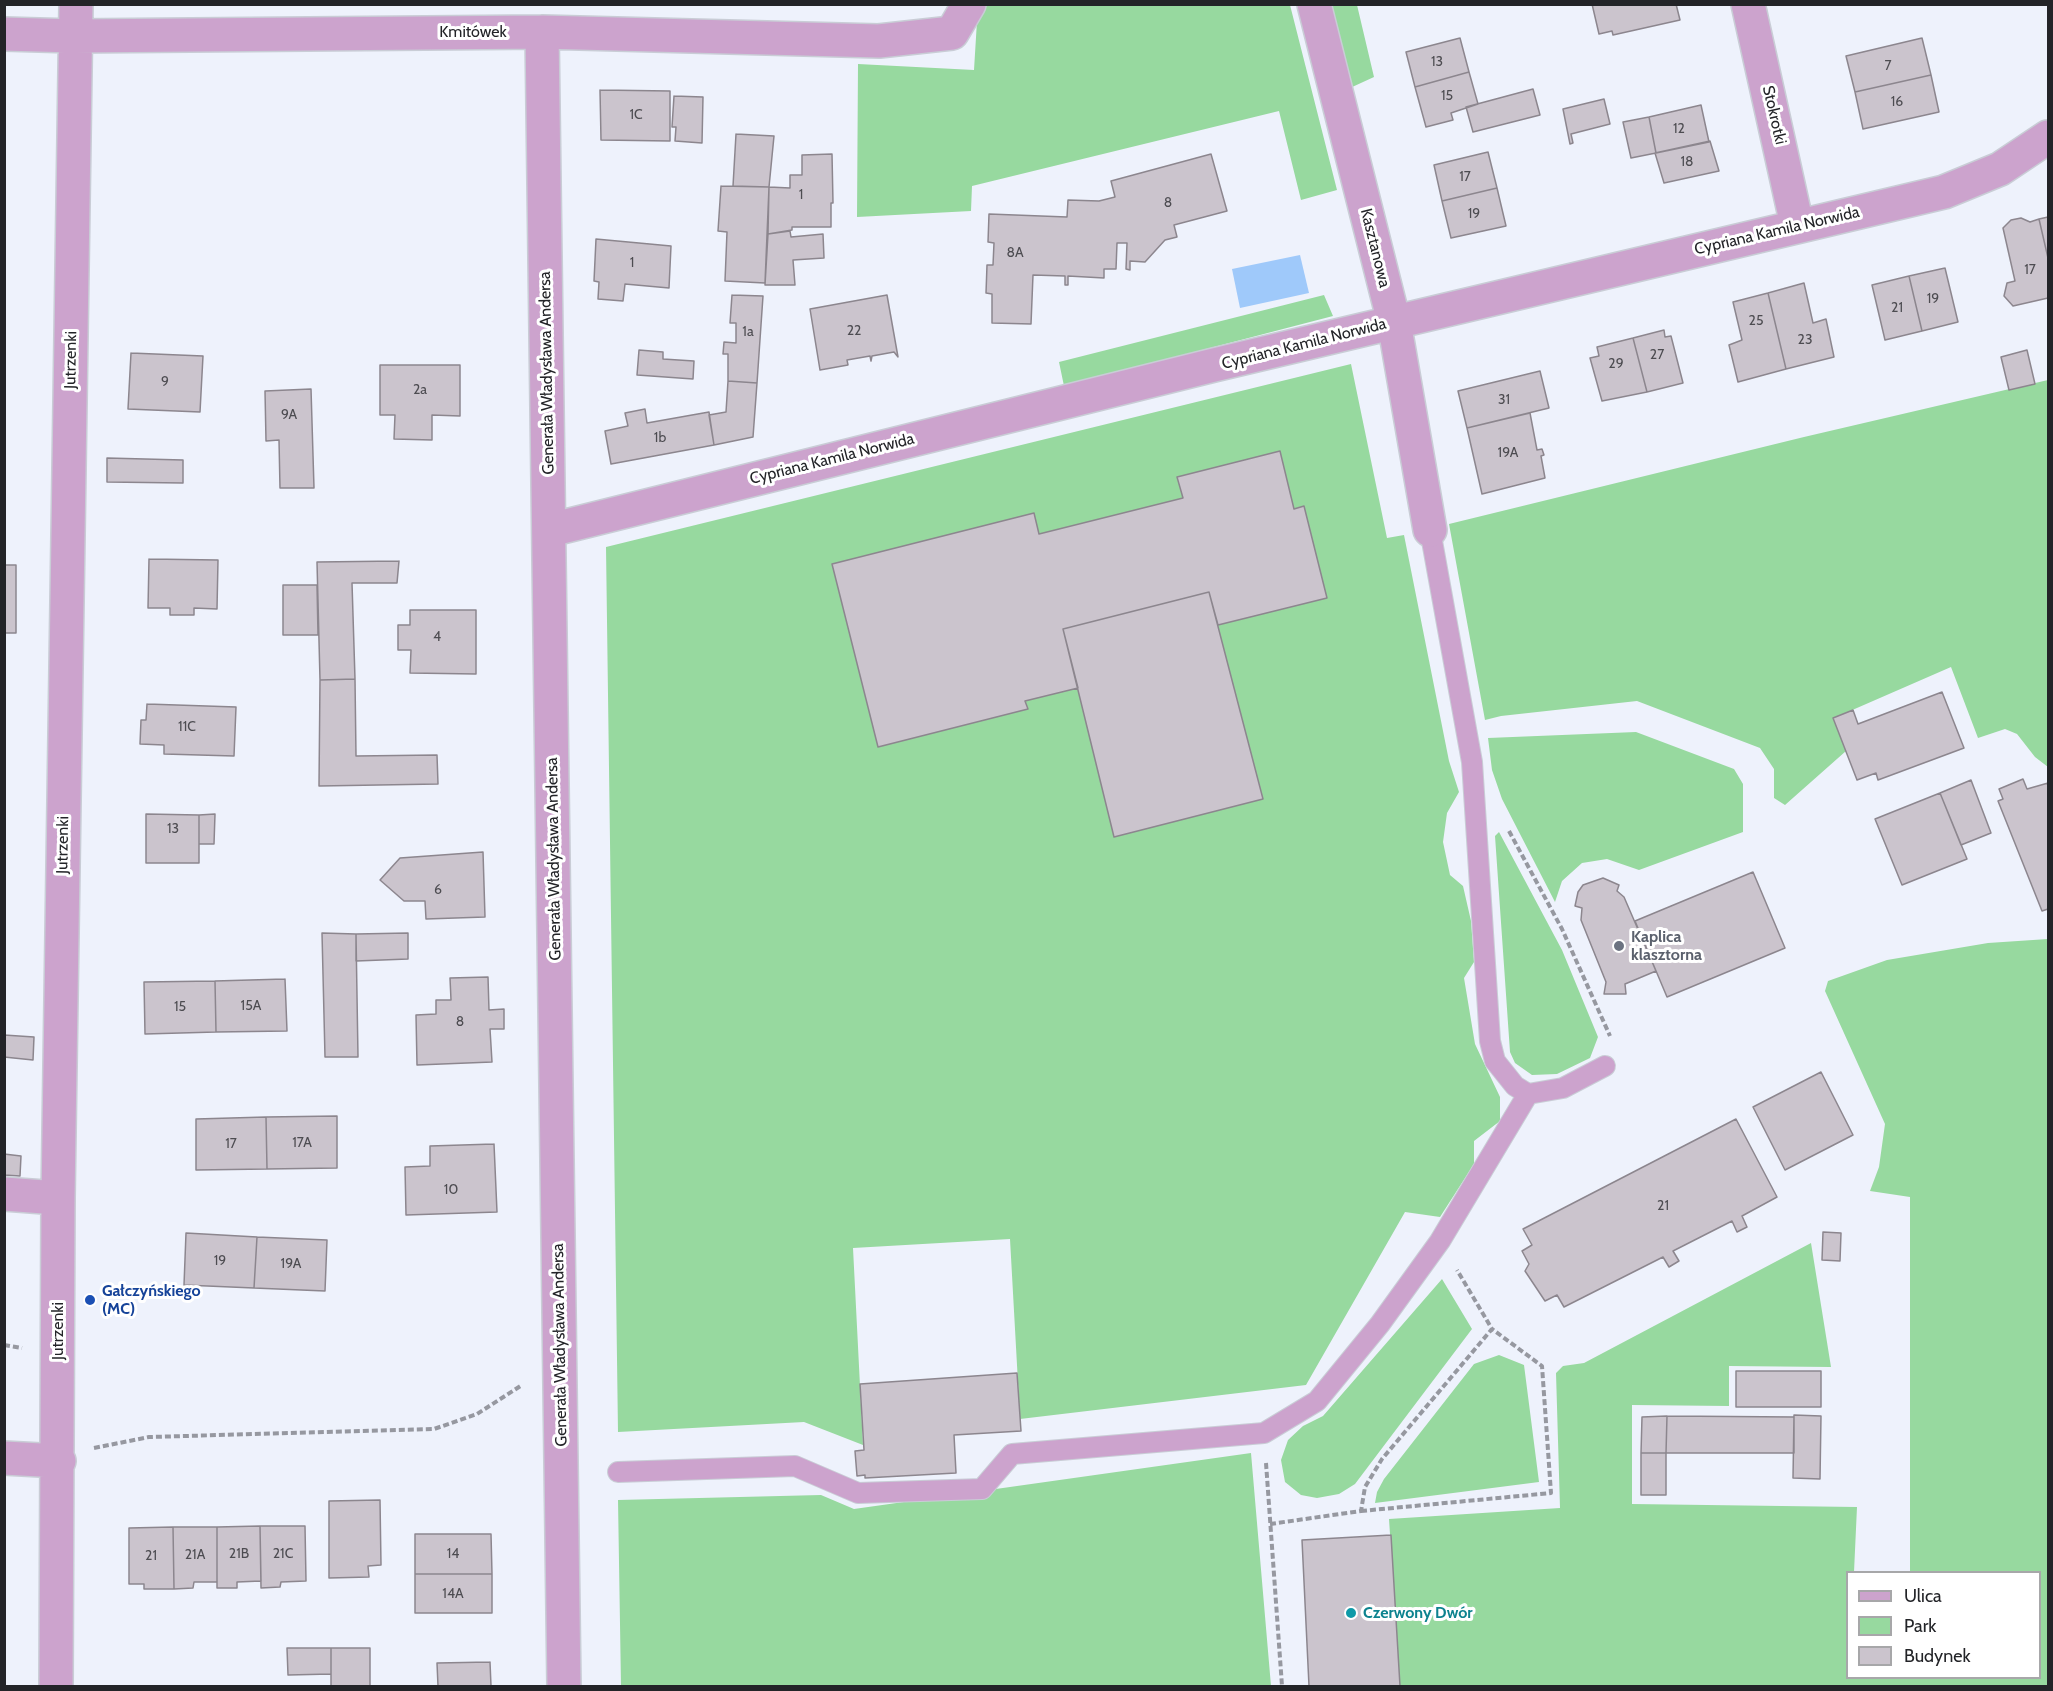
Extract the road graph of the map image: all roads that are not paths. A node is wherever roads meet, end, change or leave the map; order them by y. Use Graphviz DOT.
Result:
graph roads {
  1 [pos="969,4"];
  2 [pos="1314,4"];
  3 [pos="1748,4"];
  4 [pos="75,20"];
  5 [pos="542,32"];
  6 [pos="4,34"];
  7 [pos="2049,137"];
  8 [pos="1797,225"];
  9 [pos="1394,322"];
  10 [pos="550,530"];
  11 [pos="1430,530"];
  12 [pos="1605,1066"];
  13 [pos="1528,1094"];
  14 [pos="4,1194"];
  15 [pos="58,1198"];
  16 [pos="4,1458"];
  17 [pos="59,1461"];
  18 [pos="618,1472"];
  19 [pos="56,1686"];
  20 [pos="564,1686"];
  1 -- 5 [label="street, Kmitówek"];
  2 -- 9 [label="street, Kasztanowa"];
  3 -- 8 [label="street, Stokrotki"];
  4 -- 5 [label="street, Kmitówek"];
  4 -- 6 [label="street, Kmitówek"];
  4 -- 15 [label="street, Jutrzenki"];
  5 -- 10 [label="street, Generała Władysława Andersa"];
  7 -- 8 [label="street, Cypriana Kamila Norwida"];
  8 -- 9 [label="street, Cypriana Kamila Norwida"];
  9 -- 10 [label="street, Cypriana Kamila Norwida"];
  9 -- 11 [label="street, Kasztanowa"];
  10 -- 20 [label="street, Generała Władysława Andersa"];
  11 -- 13 [label="lane"];
  12 -- 13 [label="lane"];
  13 -- 18 [label="lane"];
  14 -- 15 [label="street"];
  15 -- 17 [label="street, Jutrzenki"];
  16 -- 17 [label="street"];
  17 -- 19 [label="street, Jutrzenki"];
}
